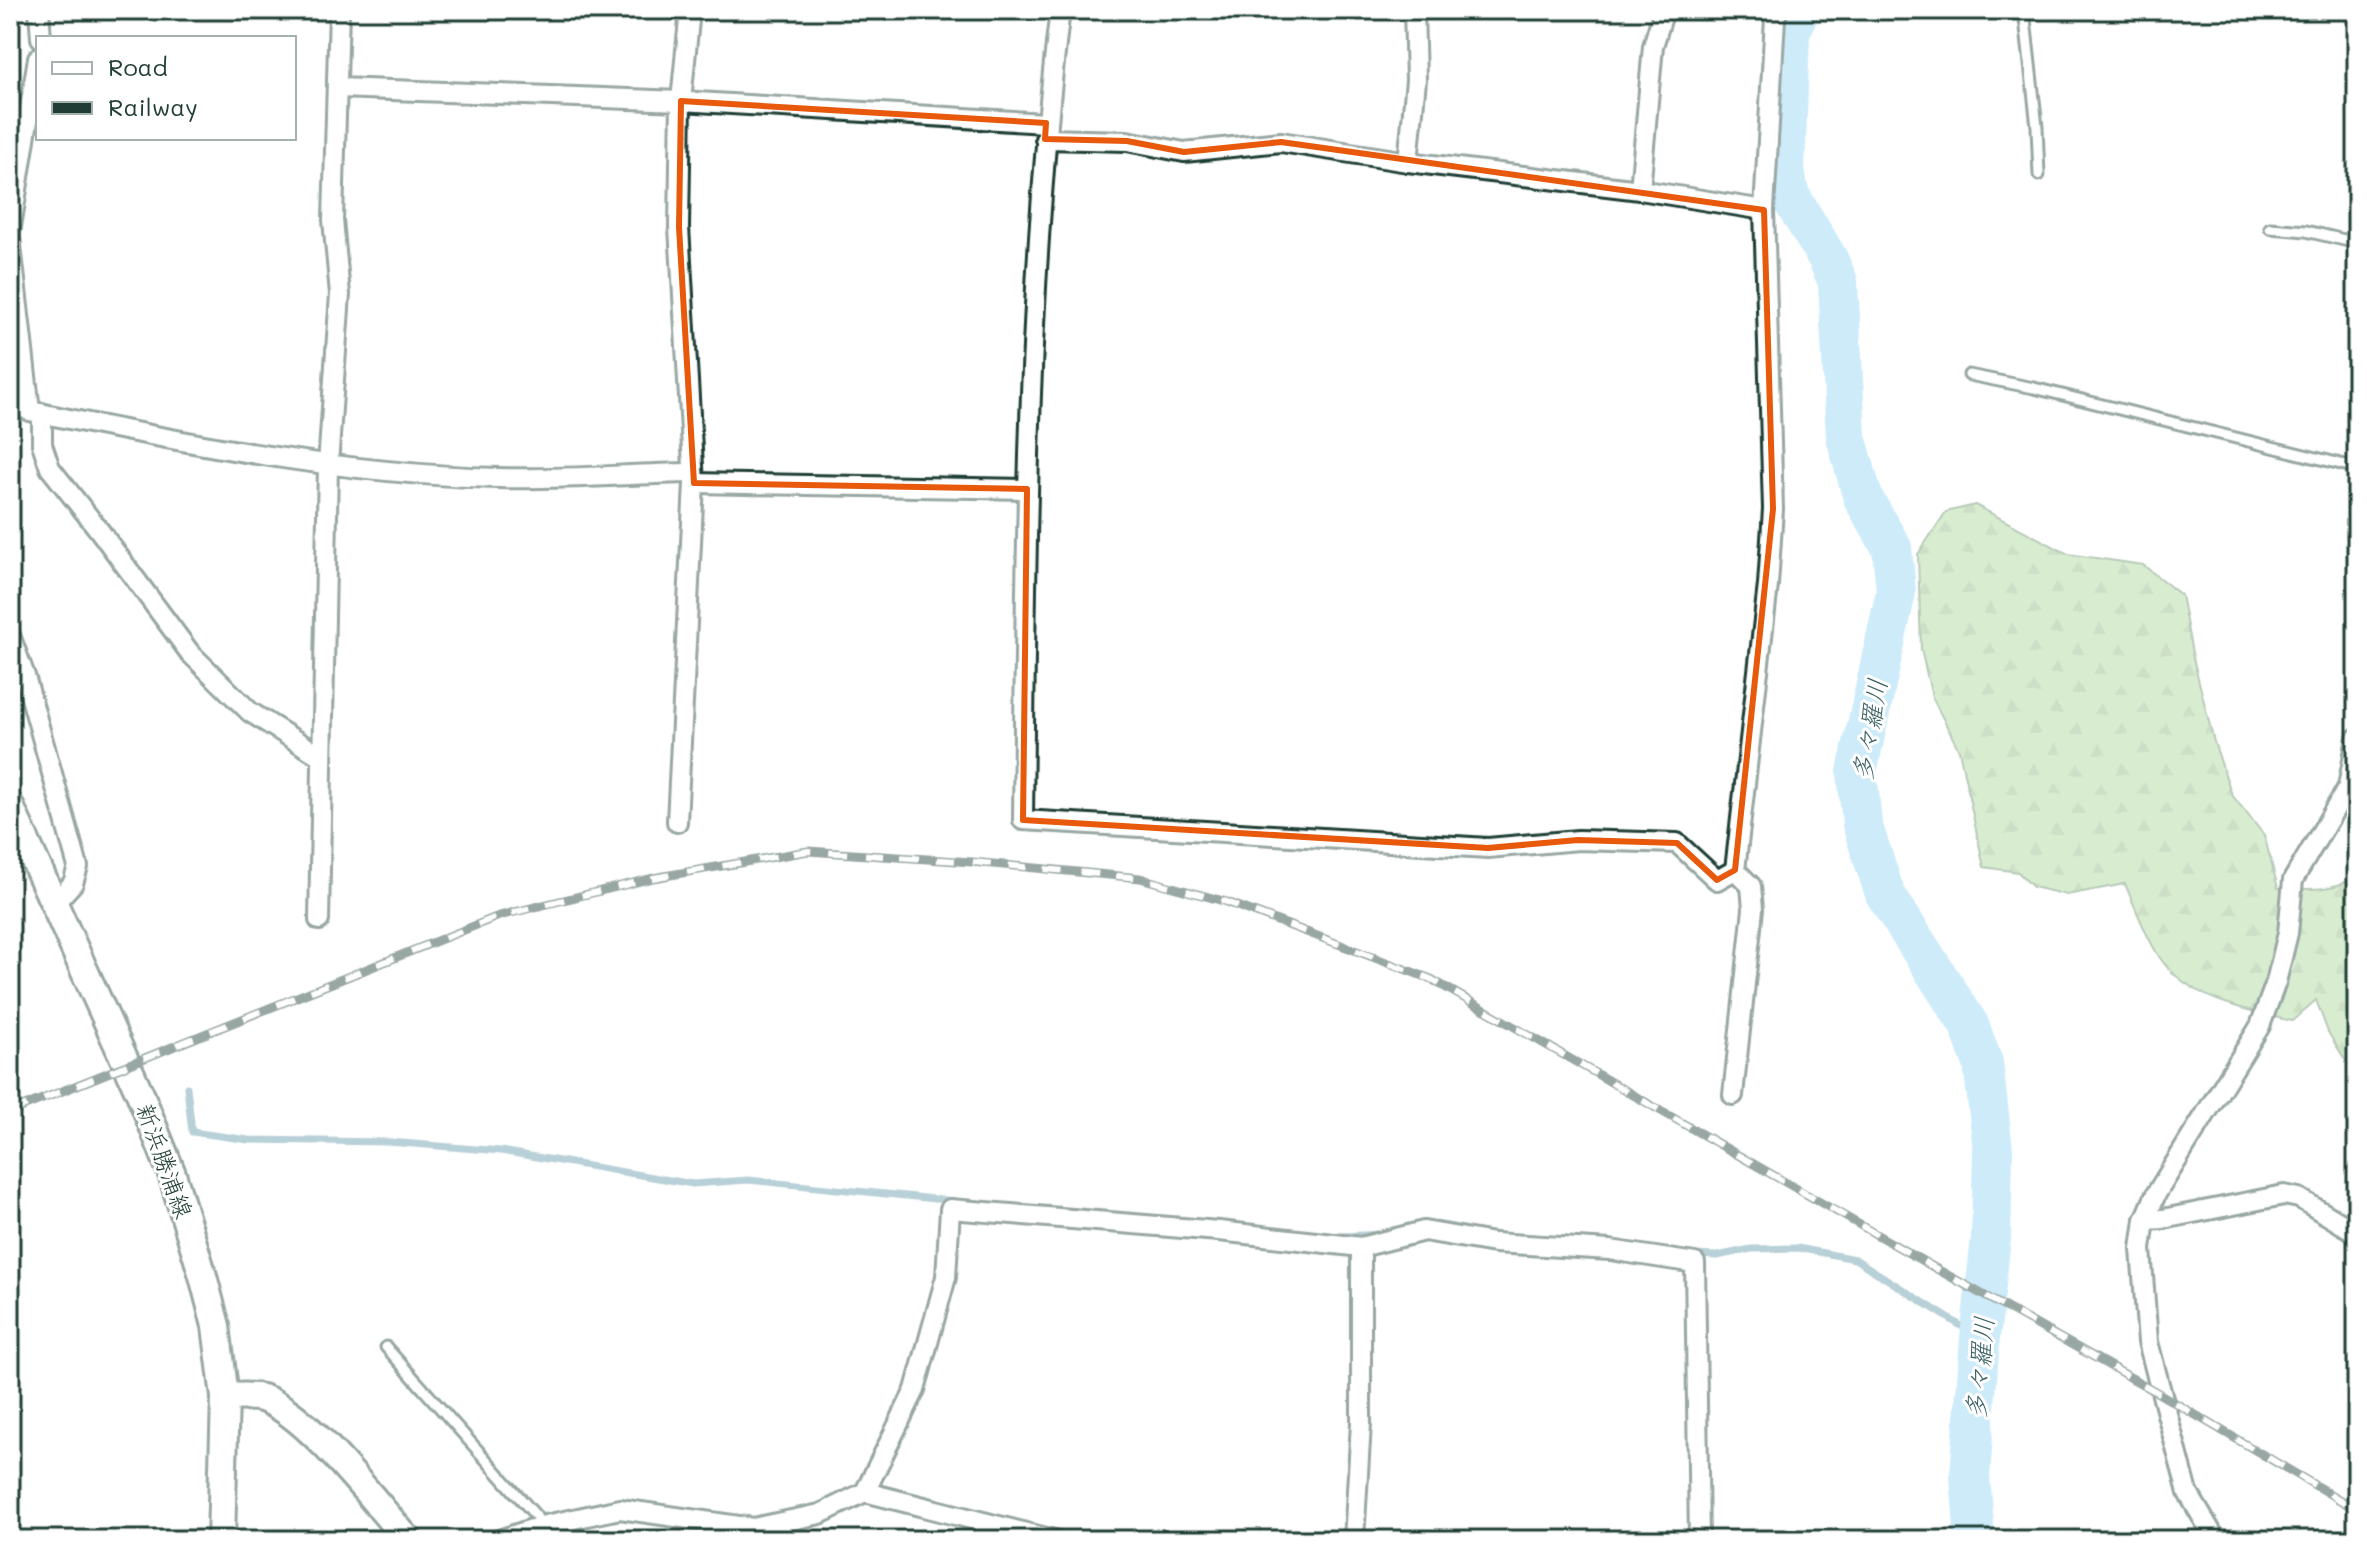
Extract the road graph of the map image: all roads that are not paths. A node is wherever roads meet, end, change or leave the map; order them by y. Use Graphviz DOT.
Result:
graph roads {
  1 [pos="39,10"];
  2 [pos="339,10"];
  3 [pos="690,10"];
  4 [pos="1060,10"];
  5 [pos="1414,10"];
  6 [pos="1664,10"];
  7 [pos="1778,10"];
  8 [pos="2024,10"];
  9 [pos="41,36"];
  10 [pos="36,71"];
  11 [pos="338,88"];
  12 [pos="681,101"];
  13 [pos="1046,131"];
  14 [pos="1408,162"];
  15 [pos="2039,175"];
  16 [pos="1640,190"];
  17 [pos="1764,210"];
  18 [pos="2270,228"];
  19 [pos="10,235"];
  20 [pos="2357,243"];
  21 [pos="1969,375"];
  22 [pos="10,403"];
  23 [pos="36,412"];
  24 [pos="328,465"];
  25 [pos="2357,468"];
  26 [pos="693,478"];
  27 [pos="1027,489"];
  28 [pos="10,635"];
  29 [pos="2357,738"];
  30 [pos="322,757"];
  31 [pos="10,806"];
  32 [pos="677,822"];
  33 [pos="1735,870"];
  34 [pos="55,903"];
  35 [pos="319,920"];
  36 [pos="1733,1095"];
  37 [pos="2145,1220"];
  38 [pos="2357,1233"];
  39 [pos="1361,1247"];
  40 [pos="386,1347"];
  41 [pos="225,1397"];
  42 [pos="865,1492"];
  43 [pos="541,1526"];
  44 [pos="757,1534"];
  45 [pos="221,1540"];
  46 [pos="408,1540"];
  47 [pos="499,1540"];
  48 [pos="1054,1540"];
  49 [pos="1354,1540"];
  50 [pos="1699,1540"];
  51 [pos="2216,1540"];
  1 -- 9 [label="street"];
  2 -- 11 [label="street"];
  3 -- 12 [label="street"];
  4 -- 13 [label="street"];
  5 -- 14 [label="street"];
  6 -- 16 [label="street"];
  7 -- 17 [label="street"];
  8 -- 15 [label="lane"];
  10 -- 19 [label="street"];
  11 -- 12 [label="street"];
  11 -- 24 [label="street"];
  12 -- 13 [label="street"];
  12 -- 26 [label="street"];
  13 -- 14 [label="street"];
  13 -- 27 [label="street"];
  14 -- 16 [label="street"];
  16 -- 17 [label="street"];
  17 -- 33 [label="street"];
  18 -- 20 [label="lane"];
  19 -- 23 [label="street"];
  21 -- 25 [label="lane"];
  22 -- 23 [label="street"];
  23 -- 24 [label="street"];
  23 -- 30 [label="street"];
  24 -- 26 [label="street"];
  24 -- 30 [label="street"];
  26 -- 27 [label="street"];
  26 -- 32 [label="street"];
  27 -- 33 [label="street"];
  28 -- 34 [label="street"];
  29 -- 37 [label="street"];
  30 -- 35 [label="street"];
  31 -- 34 [label="main road, 新浜勝浦線"];
  33 -- 36 [label="street"];
  34 -- 41 [label="main road, 新浜勝浦線"];
  37 -- 38 [label="street"];
  37 -- 51 [label="street"];
  39 -- 42 [label="street"];
  39 -- 49 [label="street"];
  39 -- 50 [label="street"];
  40 -- 43 [label="lane"];
  41 -- 45 [label="main road, 新浜勝浦線"];
  41 -- 46 [label="main road"];
  42 -- 44 [label="street"];
  42 -- 48 [label="street"];
  43 -- 44 [label="street"];
  43 -- 47 [label="street"];
}
